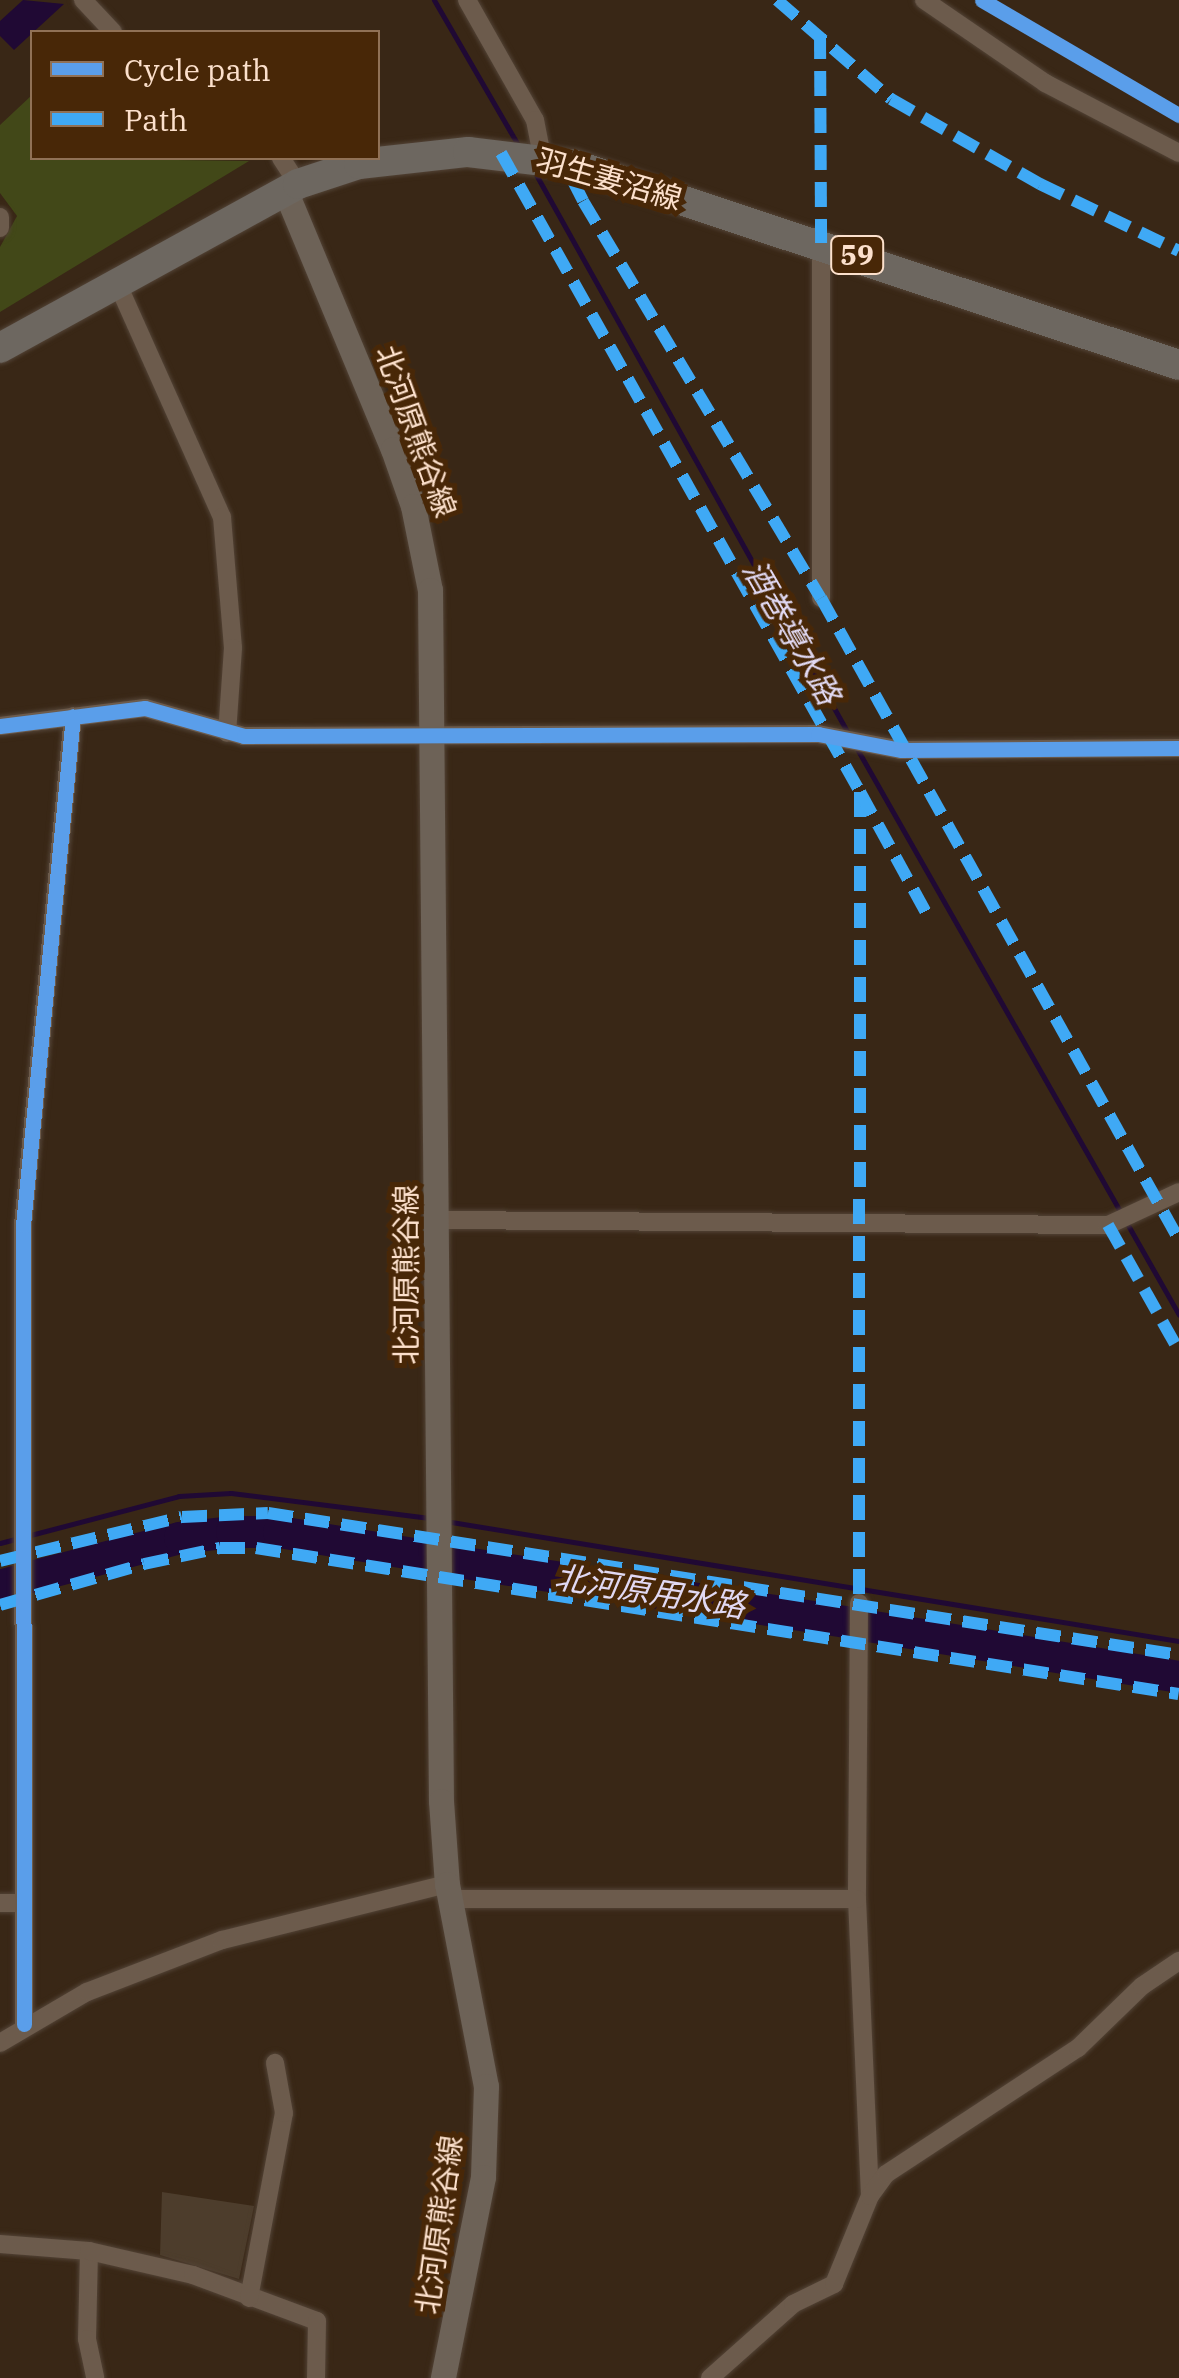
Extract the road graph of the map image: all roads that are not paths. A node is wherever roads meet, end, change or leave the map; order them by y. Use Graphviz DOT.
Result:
graph roads {
  1 [pos="84,0"];
  2 [pos="466,0"];
  3 [pos="924,0"];
  4 [pos="111,30"];
  5 [pos="1179,153"];
  6 [pos="528,155"];
  7 [pos="282,160"];
  8 [pos="291,187"];
  9 [pos="0,217"];
  10 [pos="0,228"];
  11 [pos="822,243"];
  12 [pos="119,287"];
  13 [pos="0,348"];
  14 [pos="1179,365"];
  15 [pos="822,598"];
  16 [pos="73,716"];
  17 [pos="0,726"];
  18 [pos="227,733"];
  19 [pos="436,738"];
  20 [pos="1179,748"];
  21 [pos="1179,1192"];
  22 [pos="438,1220"];
  23 [pos="859,1603"];
  24 [pos="448,1892"];
  25 [pos="858,1899"];
  26 [pos="0,1902"];
  27 [pos="23,1902"];
  28 [pos="1179,1962"];
  29 [pos="24,2024"];
  30 [pos="0,2042"];
  31 [pos="274,2063"];
  32 [pos="870,2196"];
  33 [pos="0,2244"];
  34 [pos="88,2251"];
  35 [pos="250,2298"];
  36 [pos="95,2378"];
  37 [pos="316,2378"];
  38 [pos="443,2378"];
  39 [pos="710,2378"];
  1 -- 4 [label="street"];
  2 -- 6 [label="street"];
  3 -- 5 [label="street"];
  6 -- 8 [label="main road, 羽生妻沼線 / 59"];
  6 -- 11 [label="main road, 羽生妻沼線 / 59"];
  7 -- 8 [label="street"];
  8 -- 12 [label="main road, 羽生妻沼線 / 59"];
  8 -- 19 [label="main road, 北河原熊谷線"];
  9 -- 10 [label="street"];
  11 -- 14 [label="main road, 羽生妻沼線 / 59"];
  11 -- 15 [label="street"];
  12 -- 13 [label="main road, 羽生妻沼線 / 59"];
  12 -- 18 [label="street"];
  16 -- 17 [label="street"];
  16 -- 18 [label="street"];
  16 -- 27 [label="street"];
  18 -- 19 [label="street"];
  19 -- 20 [label="street"];
  19 -- 22 [label="main road, 北河原熊谷線"];
  21 -- 22 [label="street"];
  22 -- 24 [label="main road, 北河原熊谷線"];
  23 -- 25 [label="street"];
  24 -- 25 [label="street"];
  24 -- 29 [label="street"];
  24 -- 38 [label="main road, 北河原熊谷線"];
  25 -- 32 [label="street"];
  26 -- 27 [label="street"];
  27 -- 29 [label="street"];
  28 -- 32 [label="street"];
  29 -- 30 [label="street"];
  31 -- 35 [label="street"];
  32 -- 39 [label="street"];
  33 -- 34 [label="street"];
  34 -- 35 [label="street"];
  34 -- 36 [label="street"];
  35 -- 37 [label="street"];
}
